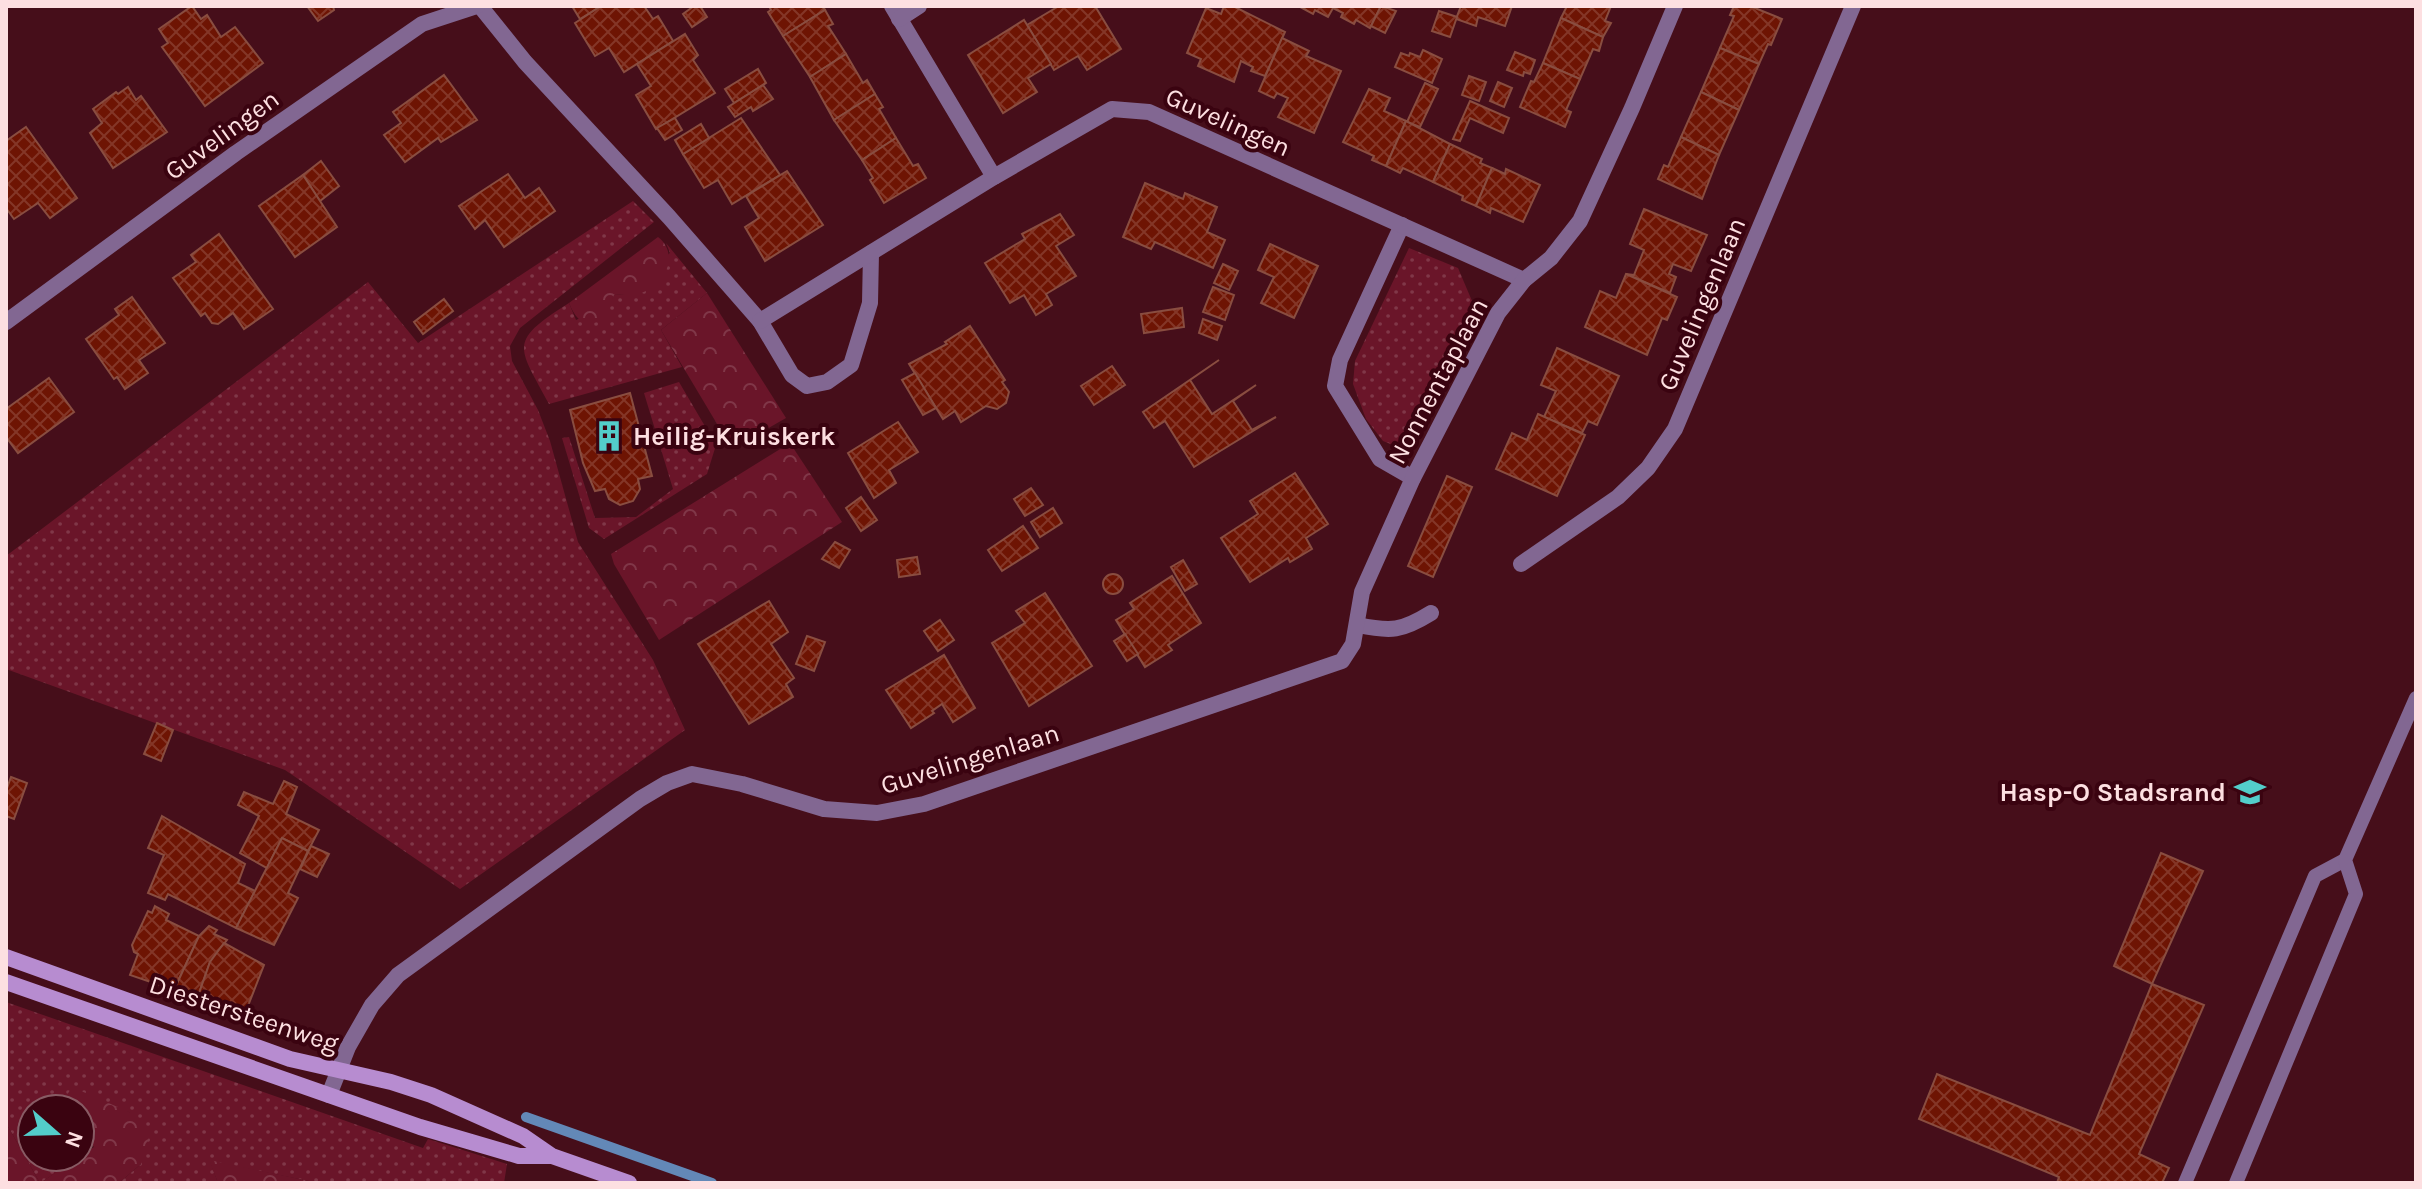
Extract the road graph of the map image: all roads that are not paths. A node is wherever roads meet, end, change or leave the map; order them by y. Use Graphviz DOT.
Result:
graph roads {
  1 [pos="478,6"];
  2 [pos="919,6"];
  3 [pos="1675,6"];
  4 [pos="1853,6"];
  5 [pos="895,12"];
  6 [pos="994,177"];
  7 [pos="1402,225"];
  8 [pos="871,253"];
  9 [pos="1524,280"];
  10 [pos="760,321"];
  11 [pos="6,322"];
  12 [pos="1413,478"];
  13 [pos="1521,564"];
  14 [pos="1431,613"];
  15 [pos="1358,625"];
  16 [pos="2416,698"];
  17 [pos="2345,860"];
  18 [pos="6,957"];
  19 [pos="6,982"];
  20 [pos="340,1070"];
  21 [pos="329,1095"];
  22 [pos="552,1156"];
  23 [pos="629,1183"];
  24 [pos="2185,1183"];
  25 [pos="2236,1183"];
  1 -- 10 [label="street, Guvelingen"];
  1 -- 11 [label="street, Guvelingen"];
  2 -- 5 [label="street"];
  3 -- 9 [label="street, Nonnentaplaan"];
  4 -- 13 [label="street, Guvelingenlaan"];
  5 -- 6 [label="street"];
  6 -- 7 [label="street, Guvelingen"];
  6 -- 8 [label="street, Guvelingen"];
  7 -- 9 [label="street, Guvelingen"];
  7 -- 12 [label="street"];
  8 -- 10 [label="street, Guvelingen"];
  8 -- 10 [label="street, Guvelingen"];
  9 -- 12 [label="street, Nonnentaplaan"];
  12 -- 15 [label="street, Nonnentaplaan"];
  14 -- 15 [label="street"];
  15 -- 20 [label="street, Guvelingenlaan"];
  16 -- 17 [label="lane"];
  17 -- 24 [label="lane"];
  17 -- 25 [label="lane"];
  18 -- 20 [label="main road, Diestersteenweg"];
  19 -- 21 [label="main road, Diestersteenweg"];
  20 -- 21 [label="street, Guvelingenlaan"];
  20 -- 22 [label="main road, Diestersteenweg"];
  21 -- 22 [label="main road, Diestersteenweg"];
  22 -- 23 [label="main road, Diestersteenweg"];
}
